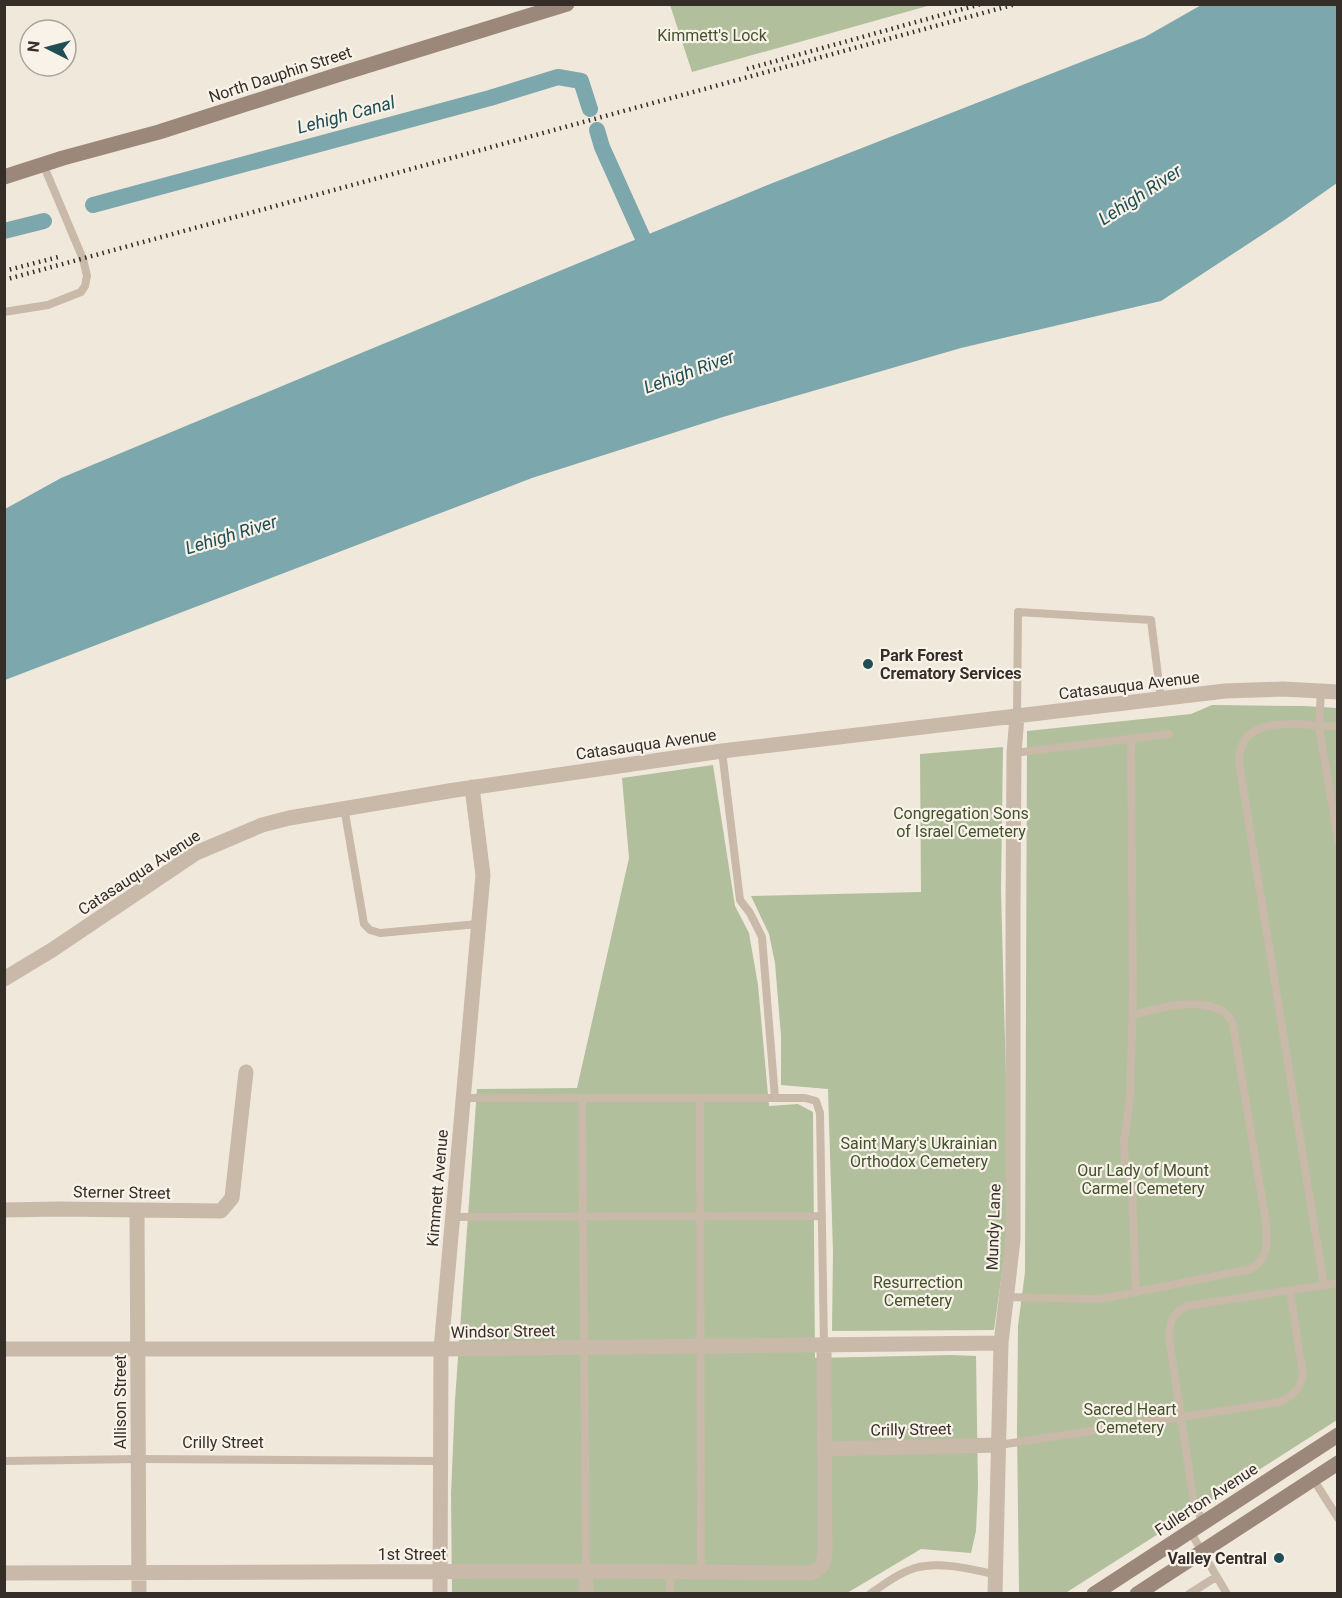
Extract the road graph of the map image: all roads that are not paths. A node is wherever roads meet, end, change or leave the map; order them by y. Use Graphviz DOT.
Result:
graph roads {
  1 [pos="567,4"];
  2 [pos="43,164"];
  3 [pos="4,177"];
  4 [pos="4,312"];
  5 [pos="1321,691"];
  6 [pos="1338,692"];
  7 [pos="1161,699"];
  8 [pos="1017,717"];
  9 [pos="1338,726"];
  10 [pos="1319,727"];
  11 [pos="1169,734"];
  12 [pos="1131,739"];
  13 [pos="722,752"];
  14 [pos="1014,753"];
  15 [pos="472,787"];
  16 [pos="344,807"];
  17 [pos="1338,841"];
  18 [pos="478,924"];
  19 [pos="4,979"];
  20 [pos="1133,1015"];
  21 [pos="246,1072"];
  22 [pos="463,1098"];
  23 [pos="582,1098"];
  24 [pos="700,1098"];
  25 [pos="775,1098"];
  26 [pos="4,1210"];
  27 [pos="137,1210"];
  28 [pos="700,1216"];
  29 [pos="822,1216"];
  30 [pos="453,1217"];
  31 [pos="583,1217"];
  32 [pos="1338,1283"];
  33 [pos="1324,1285"];
  34 [pos="1290,1290"];
  35 [pos="1136,1293"];
  36 [pos="1006,1297"];
  37 [pos="1001,1343"];
  38 [pos="824,1344"];
  39 [pos="701,1346"];
  40 [pos="584,1347"];
  41 [pos="4,1349"];
  42 [pos="138,1349"];
  43 [pos="441,1349"];
  44 [pos="1181,1418"];
  45 [pos="1338,1435"];
  46 [pos="999,1445"];
  47 [pos="824,1449"];
  48 [pos="139,1459"];
  49 [pos="4,1461"];
  50 [pos="441,1461"];
  51 [pos="1338,1463"];
  52 [pos="1313,1479"];
  53 [pos="1338,1518"];
  54 [pos="1196,1526"];
  55 [pos="1201,1552"];
  56 [pos="586,1571"];
  57 [pos="139,1572"];
  58 [pos="440,1572"];
  59 [pos="670,1572"];
  60 [pos="701,1572"];
  61 [pos="4,1573"];
  62 [pos="994,1574"];
  63 [pos="1216,1576"];
  64 [pos="140,1593"];
  65 [pos="440,1593"];
  66 [pos="586,1593"];
  67 [pos="670,1593"];
  68 [pos="870,1593"];
  69 [pos="995,1593"];
  70 [pos="1094,1593"];
  71 [pos="1137,1593"];
  72 [pos="1189,1593"];
  73 [pos="1227,1593"];
  1 -- 2 [label="street, North Dauphin Street"];
  2 -- 3 [label="street, North Dauphin Street"];
  2 -- 4 [label="lane"];
  5 -- 6 [label="street, Catasauqua Avenue"];
  5 -- 7 [label="street, Catasauqua Avenue"];
  5 -- 10 [label="lane"];
  7 -- 8 [label="street, Catasauqua Avenue"];
  7 -- 8 [label="lane"];
  8 -- 13 [label="street, Catasauqua Avenue"];
  8 -- 14 [label="street, Mundy Lane"];
  9 -- 10 [label="lane"];
  10 -- 17 [label="lane"];
  10 -- 33 [label="lane"];
  11 -- 12 [label="lane"];
  12 -- 14 [label="lane"];
  12 -- 20 [label="lane"];
  13 -- 15 [label="street, Catasauqua Avenue"];
  13 -- 25 [label="lane"];
  14 -- 36 [label="street, Mundy Lane"];
  15 -- 16 [label="street, Catasauqua Avenue"];
  15 -- 18 [label="street, Kimmett Avenue"];
  16 -- 18 [label="lane"];
  16 -- 19 [label="street, Catasauqua Avenue"];
  18 -- 22 [label="street, Kimmett Avenue"];
  20 -- 35 [label="lane"];
  20 -- 35 [label="lane"];
  21 -- 27 [label="street, Sterner Street"];
  22 -- 23 [label="lane"];
  22 -- 30 [label="street, Kimmett Avenue"];
  23 -- 24 [label="lane"];
  23 -- 31 [label="lane"];
  24 -- 25 [label="lane"];
  24 -- 28 [label="lane"];
  25 -- 29 [label="lane"];
  26 -- 27 [label="street, Sterner Street"];
  27 -- 42 [label="street, Allison Street"];
  28 -- 29 [label="lane"];
  28 -- 31 [label="lane"];
  28 -- 39 [label="lane"];
  29 -- 38 [label="lane"];
  30 -- 31 [label="lane"];
  30 -- 43 [label="street, Kimmett Avenue"];
  31 -- 40 [label="lane"];
  32 -- 33 [label="lane"];
  33 -- 34 [label="lane"];
  34 -- 44 [label="lane"];
  34 -- 44 [label="lane"];
  35 -- 36 [label="lane"];
  36 -- 37 [label="street, Mundy Lane"];
  37 -- 38 [label="street, Windsor Street"];
  37 -- 46 [label="street, Mundy Lane"];
  38 -- 39 [label="street, Windsor Street"];
  38 -- 47 [label="street"];
  39 -- 40 [label="street, Windsor Street"];
  39 -- 60 [label="lane"];
  40 -- 43 [label="street, Windsor Street"];
  40 -- 56 [label="lane"];
  41 -- 42 [label="street, Windsor Street"];
  42 -- 43 [label="street, Windsor Street"];
  42 -- 48 [label="street, Allison Street"];
  43 -- 50 [label="street, Kimmett Avenue"];
  44 -- 46 [label="lane"];
  44 -- 54 [label="lane"];
  45 -- 54 [label="street, Fullerton Avenue"];
  46 -- 47 [label="street, Crilly Street"];
  46 -- 62 [label="street, Mundy Lane"];
  47 -- 60 [label="street, 1st Street"];
  48 -- 49 [label="lane, Crilly Street"];
  48 -- 50 [label="lane, Crilly Street"];
  48 -- 57 [label="street, Allison Street"];
  50 -- 58 [label="street, Kimmett Avenue"];
  51 -- 52 [label="street"];
  52 -- 53 [label="lane"];
  52 -- 55 [label="street"];
  54 -- 55 [label="lane"];
  54 -- 70 [label="street, Fullerton Avenue"];
  55 -- 63 [label="lane"];
  55 -- 71 [label="street"];
  56 -- 58 [label="street, 1st Street"];
  56 -- 59 [label="street, 1st Street"];
  56 -- 66 [label="street"];
  57 -- 58 [label="street, 1st Street"];
  57 -- 61 [label="street, 1st Street"];
  57 -- 64 [label="street, Allison Street"];
  58 -- 65 [label="street, Kimmett Avenue"];
  59 -- 60 [label="street, 1st Street"];
  59 -- 67 [label="lane"];
  62 -- 68 [label="lane"];
  62 -- 69 [label="street, Mundy Lane"];
  63 -- 72 [label="lane"];
  63 -- 73 [label="lane"];
}
